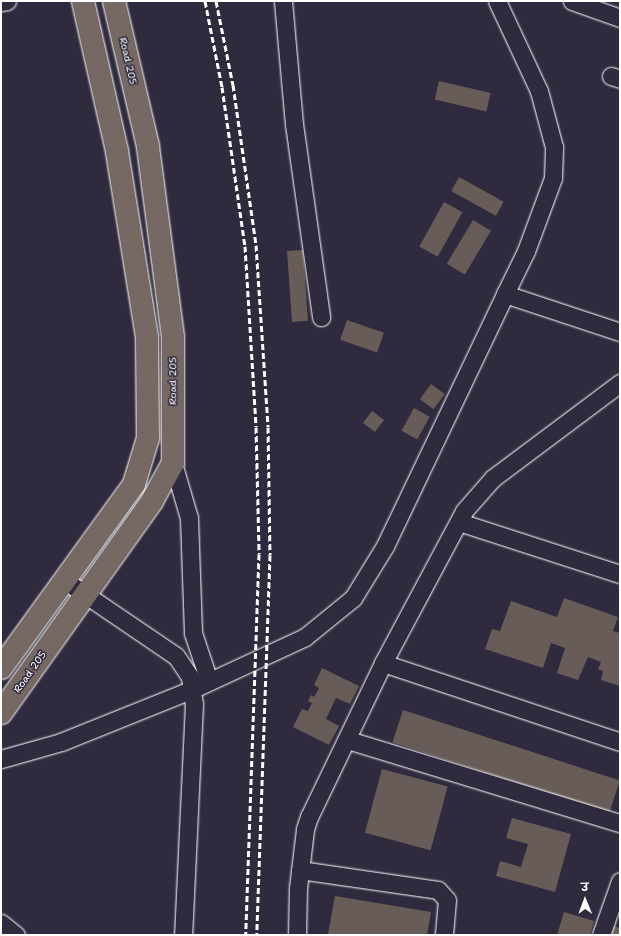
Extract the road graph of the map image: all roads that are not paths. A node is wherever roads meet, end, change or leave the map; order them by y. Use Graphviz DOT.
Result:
graph roads {
  1 [pos="7,1"];
  2 [pos="82,1"];
  3 [pos="114,1"];
  4 [pos="283,1"];
  5 [pos="496,1"];
  6 [pos="572,1"];
  7 [pos="1,2"];
  8 [pos="620,18"];
  9 [pos="505,294"];
  10 [pos="321,317"];
  11 [pos="620,332"];
  12 [pos="620,383"];
  13 [pos="173,463"];
  14 [pos="458,522"];
  15 [pos="620,574"];
  16 [pos="64,580"];
  17 [pos="85,594"];
  18 [pos="383,663"];
  19 [pos="1,668"];
  20 [pos="209,681"];
  21 [pos="193,689"];
  22 [pos="1,713"];
  23 [pos="348,740"];
  24 [pos="620,742"];
  25 [pos="1,759"];
  26 [pos="620,823"];
  27 [pos="300,870"];
  28 [pos="620,881"];
  29 [pos="1,923"];
  30 [pos="16,935"];
  31 [pos="183,935"];
  32 [pos="298,935"];
  33 [pos="444,935"];
  34 [pos="601,935"];
  1 -- 7 [label="street"];
  2 -- 16 [label="main road"];
  3 -- 13 [label="main road, Road 205"];
  4 -- 10 [label="street"];
  5 -- 9 [label="street"];
  6 -- 8 [label="street"];
  9 -- 11 [label="street"];
  9 -- 20 [label="street"];
  12 -- 14 [label="street"];
  13 -- 17 [label="main road, Road 205"];
  13 -- 20 [label="street"];
  14 -- 15 [label="street"];
  14 -- 18 [label="street"];
  16 -- 17 [label="street"];
  16 -- 19 [label="main road"];
  17 -- 21 [label="street"];
  17 -- 22 [label="main road, Road 205"];
  18 -- 23 [label="street"];
  18 -- 24 [label="street"];
  20 -- 21 [label="street"];
  21 -- 25 [label="street"];
  21 -- 31 [label="street"];
  23 -- 26 [label="street"];
  23 -- 27 [label="street"];
  27 -- 32 [label="street"];
  27 -- 33 [label="street"];
  28 -- 34 [label="street"];
  29 -- 30 [label="street"];
}
